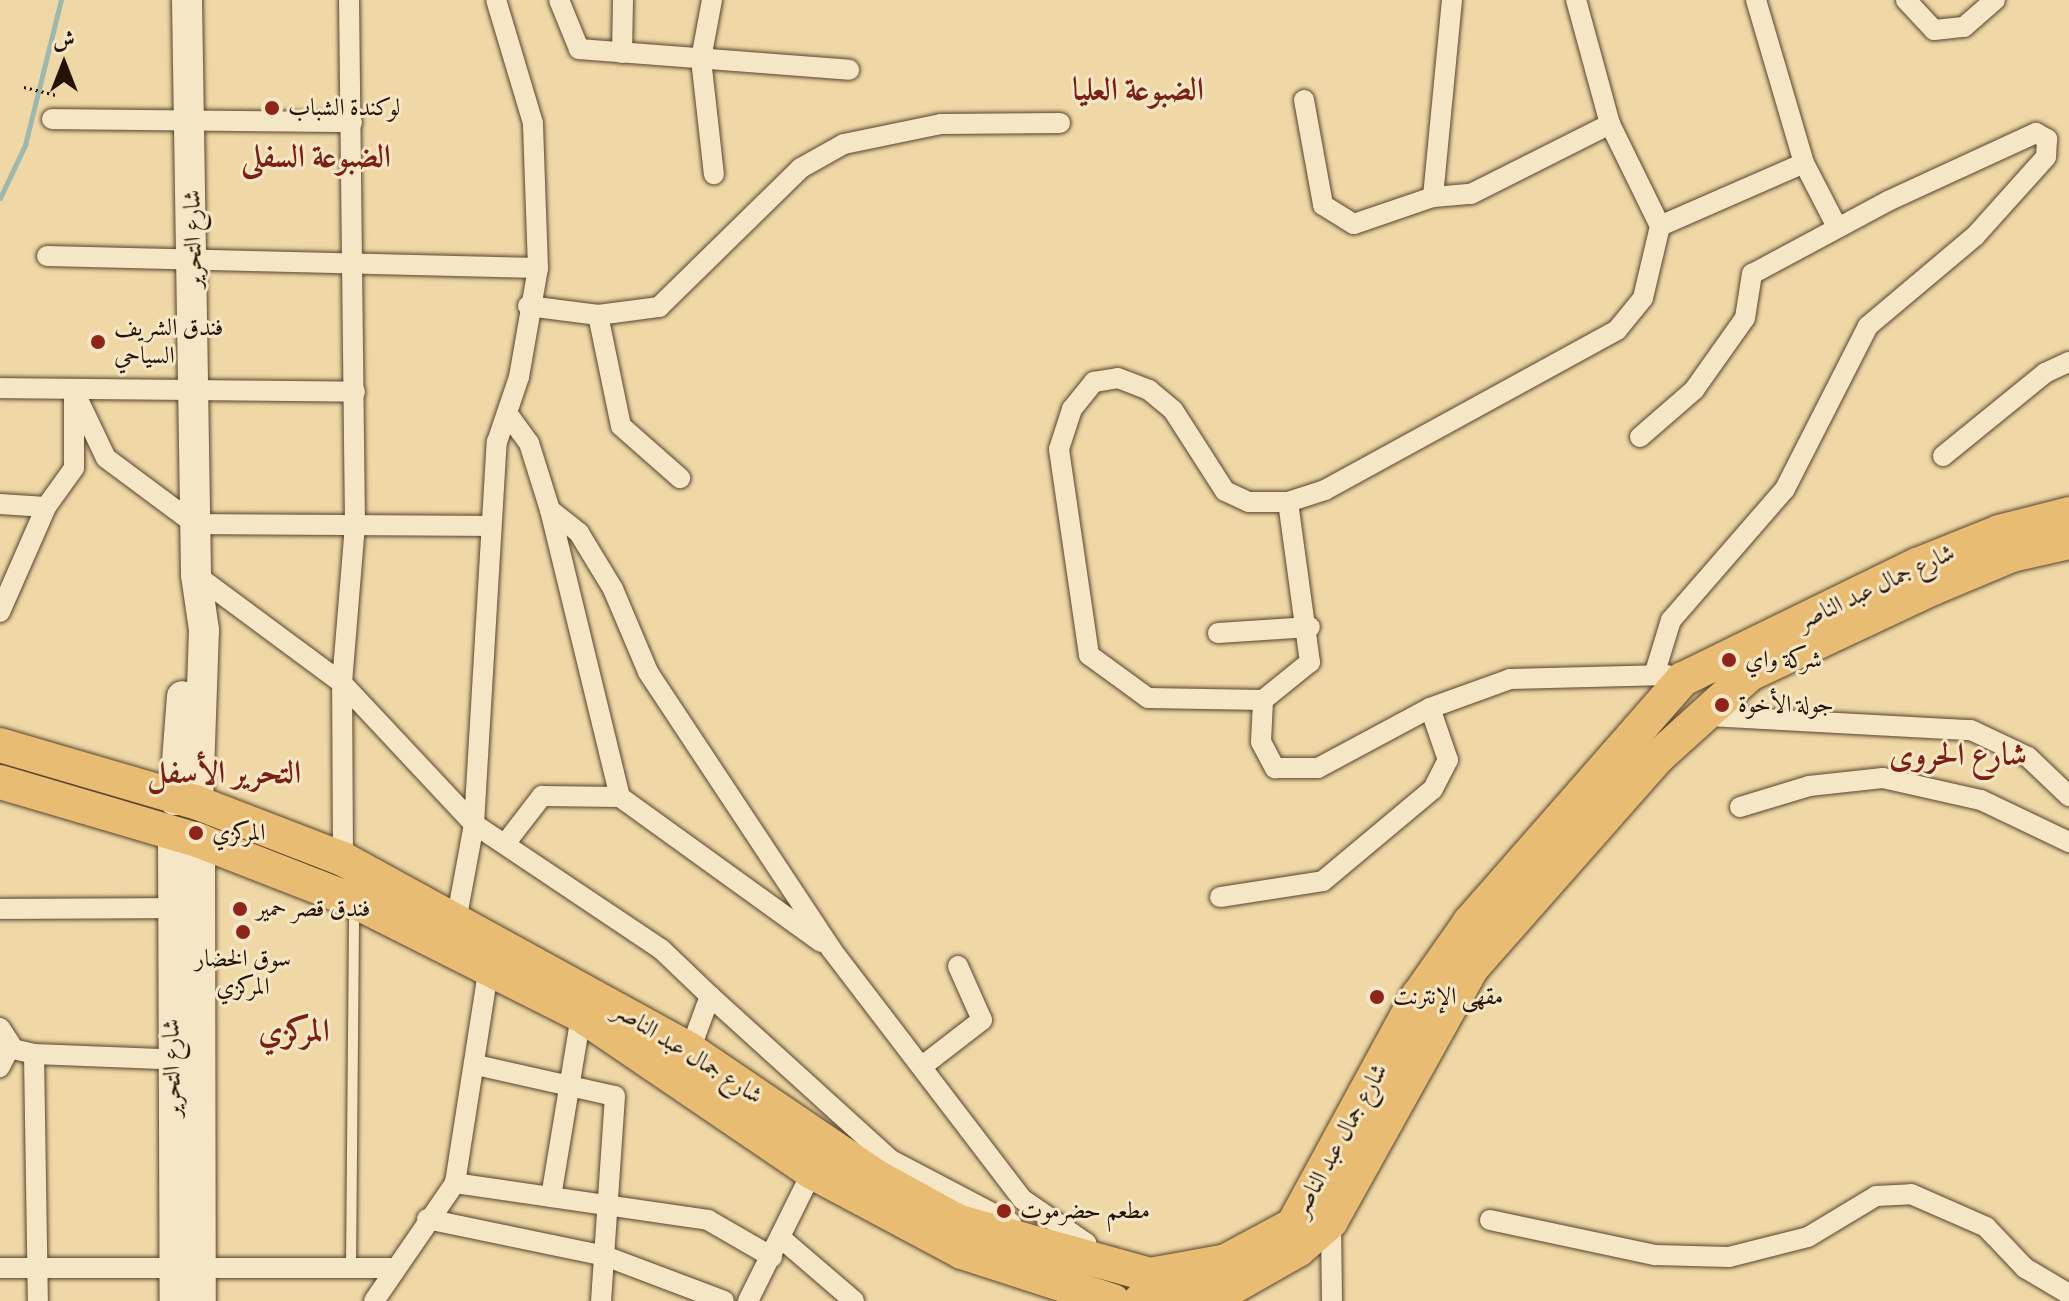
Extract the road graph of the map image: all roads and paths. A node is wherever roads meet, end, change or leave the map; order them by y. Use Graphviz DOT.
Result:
graph roads {
  1 [pos="187,0"];
  2 [pos="349,0"];
  3 [pos="496,0"];
  4 [pos="559,0"];
  5 [pos="623,0"];
  6 [pos="712,0"];
  7 [pos="1452,0"];
  8 [pos="1576,0"];
  9 [pos="1756,0"];
  10 [pos="1906,0"];
  11 [pos="1995,0"];
  12 [pos="622,53"];
  13 [pos="701,59"];
  14 [pos="849,70"];
  15 [pos="24,87"];
  16 [pos="56,95"];
  17 [pos="1304,100"];
  18 [pos="52,119"];
  19 [pos="352,122"];
  20 [pos="1060,123"];
  21 [pos="1610,124"];
  22 [pos="192,125"];
  23 [pos="1804,163"];
  24 [pos="714,174"];
  25 [pos="1433,197"];
  26 [pos="1836,225"];
  27 [pos="1660,226"];
  28 [pos="47,256"];
  29 [pos="193,256"];
  30 [pos="354,264"];
  31 [pos="538,268"];
  32 [pos="528,306"];
  33 [pos="598,315"];
  34 [pos="2069,362"];
  35 [pos="0,388"];
  36 [pos="194,390"];
  37 [pos="74,391"];
  38 [pos="355,392"];
  39 [pos="507,413"];
  40 [pos="1640,437"];
  41 [pos="1943,456"];
  42 [pos="680,478"];
  43 [pos="1288,502"];
  44 [pos="0,504"];
  45 [pos="46,507"];
  46 [pos="550,510"];
  47 [pos="2069,514"];
  48 [pos="195,524"];
  49 [pos="355,526"];
  50 [pos="488,526"];
  51 [pos="2069,542"];
  52 [pos="196,575"];
  53 [pos="0,612"];
  54 [pos="1310,627"];
  55 [pos="1218,633"];
  56 [pos="1669,676"];
  57 [pos="342,683"];
  58 [pos="1263,700"];
  59 [pos="1430,708"];
  60 [pos="1709,716"];
  61 [pos="0,745"];
  62 [pos="0,782"];
  63 [pos="2069,796"];
  64 [pos="620,797"];
  65 [pos="186,802"];
  66 [pos="1740,807"];
  67 [pos="474,824"];
  68 [pos="186,838"];
  69 [pos="508,840"];
  70 [pos="2069,842"];
  71 [pos="343,859"];
  72 [pos="1220,897"];
  73 [pos="354,901"];
  74 [pos="169,905"];
  75 [pos="0,909"];
  76 [pos="199,910"];
  77 [pos="457,916"];
  78 [pos="831,949"];
  79 [pos="489,966"];
  80 [pos="958,966"];
  81 [pos="710,996"];
  82 [pos="581,1015"];
  83 [pos="4,1039"];
  84 [pos="690,1050"];
  85 [pos="34,1054"];
  86 [pos="185,1060"];
  87 [pos="925,1064"];
  88 [pos="476,1065"];
  89 [pos="0,1067"];
  90 [pos="565,1086"];
  91 [pos="812,1172"];
  92 [pos="455,1183"];
  93 [pos="551,1197"];
  94 [pos="607,1200"];
  95 [pos="427,1219"];
  96 [pos="1490,1220"];
  97 [pos="1331,1221"];
  98 [pos="782,1239"];
  99 [pos="605,1256"];
  100 [pos="772,1257"];
  101 [pos="1092,1260"];
  102 [pos="39,1266"];
  103 [pos="351,1267"];
  104 [pos="0,1268"];
  105 [pos="390,1268"];
  106 [pos="192,1281"];
  107 [pos="2069,1294"];
  108 [pos="38,1301"];
  109 [pos="175,1301"];
  110 [pos="374,1301"];
  111 [pos="601,1301"];
  112 [pos="724,1301"];
  113 [pos="748,1301"];
  114 [pos="854,1301"];
  115 [pos="1113,1301"];
  116 [pos="1140,1301"];
  117 [pos="1332,1301"];
  1 -- 22 [label="main road, شارع التحرير"];
  2 -- 19 [label="street"];
  3 -- 31 [label="street"];
  4 -- 12 [label="street"];
  5 -- 12 [label="street"];
  6 -- 13 [label="street"];
  7 -- 25 [label="street"];
  8 -- 21 [label="street"];
  9 -- 23 [label="street"];
  10 -- 11 [label="street"];
  12 -- 13 [label="street"];
  13 -- 14 [label="street"];
  13 -- 24 [label="street"];
  15 -- 16 [label="path"];
  17 -- 25 [label="street"];
  18 -- 22 [label="street"];
  19 -- 22 [label="street"];
  19 -- 30 [label="street"];
  20 -- 33 [label="street"];
  21 -- 25 [label="street"];
  21 -- 27 [label="street"];
  22 -- 29 [label="main road, شارع التحرير"];
  23 -- 26 [label="street"];
  23 -- 27 [label="street"];
  26 -- 40 [label="street"];
  26 -- 56 [label="street"];
  27 -- 43 [label="street"];
  28 -- 29 [label="street"];
  29 -- 30 [label="street"];
  29 -- 36 [label="main road, شارع التحرير"];
  30 -- 31 [label="street"];
  30 -- 38 [label="street"];
  31 -- 32 [label="street"];
  32 -- 33 [label="street"];
  32 -- 39 [label="street"];
  33 -- 42 [label="street"];
  34 -- 41 [label="street"];
  35 -- 37 [label="street"];
  36 -- 37 [label="street"];
  36 -- 38 [label="street"];
  36 -- 48 [label="main road, شارع التحرير"];
  37 -- 45 [label="street"];
  37 -- 48 [label="street"];
  38 -- 49 [label="street"];
  39 -- 46 [label="street"];
  39 -- 50 [label="street"];
  43 -- 54 [label="street"];
  43 -- 58 [label="street"];
  44 -- 45 [label="street"];
  45 -- 53 [label="street"];
  46 -- 64 [label="street"];
  46 -- 78 [label="street"];
  47 -- 56 [label="main road, شارع جمال عبد الناصر"];
  48 -- 49 [label="street"];
  48 -- 52 [label="main road, شارع التحرير"];
  49 -- 50 [label="street"];
  49 -- 57 [label="street"];
  50 -- 67 [label="street"];
  51 -- 60 [label="main road, شارع جمال عبد الناصر"];
  52 -- 57 [label="street"];
  52 -- 65 [label="main road, شارع التحرير"];
  54 -- 55 [label="street"];
  54 -- 58 [label="street"];
  56 -- 59 [label="street"];
  56 -- 60 [label="main road"];
  56 -- 101 [label="main road, شارع جمال عبد الناصر"];
  57 -- 67 [label="street"];
  57 -- 71 [label="street"];
  58 -- 59 [label="street"];
  59 -- 72 [label="street"];
  60 -- 63 [label="street"];
  60 -- 97 [label="main road, شارع جمال عبد الناصر"];
  61 -- 65 [label="main road, شارع جمال عبد الناصر"];
  62 -- 68 [label="main road, شارع جمال عبد الناصر"];
  64 -- 69 [label="street"];
  64 -- 78 [label="street"];
  65 -- 71 [label="main road, شارع جمال عبد الناصر"];
  66 -- 70 [label="street"];
  67 -- 69 [label="street"];
  67 -- 77 [label="street"];
  68 -- 73 [label="main road, شارع جمال عبد الناصر"];
  68 -- 74 [label="main road, شارع التحرير"];
  68 -- 76 [label="main road, شارع التحرير"];
  69 -- 81 [label="street"];
  71 -- 77 [label="main road, شارع جمال عبد الناصر"];
  73 -- 79 [label="main road, شارع جمال عبد الناصر"];
  73 -- 103 [label="lane"];
  74 -- 75 [label="street"];
  74 -- 76 [label="street"];
  74 -- 86 [label="main road, شارع التحرير"];
  76 -- 86 [label="main road, شارع التحرير"];
  77 -- 84 [label="main road, شارع جمال عبد الناصر"];
  78 -- 87 [label="street"];
  79 -- 82 [label="main road, شارع جمال عبد الناصر"];
  79 -- 88 [label="street"];
  80 -- 87 [label="street"];
  81 -- 84 [label="street"];
  81 -- 101 [label="street"];
  82 -- 90 [label="street"];
  82 -- 91 [label="main road, شارع جمال عبد الناصر"];
  83 -- 85 [label="street"];
  83 -- 89 [label="street"];
  84 -- 101 [label="main road, شارع جمال عبد الناصر"];
  85 -- 86 [label="street"];
  85 -- 102 [label="street"];
  86 -- 106 [label="main road, شارع التحرير"];
  87 -- 101 [label="street"];
  88 -- 90 [label="street"];
  88 -- 92 [label="street"];
  90 -- 93 [label="street"];
  90 -- 94 [label="street"];
  91 -- 98 [label="street"];
  91 -- 115 [label="main road, شارع جمال عبد الناصر"];
  92 -- 93 [label="street"];
  92 -- 95 [label="street"];
  93 -- 94 [label="street"];
  94 -- 99 [label="street"];
  94 -- 100 [label="street"];
  95 -- 99 [label="street"];
  95 -- 105 [label="street"];
  96 -- 107 [label="street"];
  97 -- 116 [label="main road, شارع جمال عبد الناصر"];
  97 -- 117 [label="street"];
  98 -- 100 [label="street"];
  98 -- 114 [label="street"];
  99 -- 111 [label="street"];
  99 -- 112 [label="street"];
  100 -- 113 [label="street"];
  102 -- 104 [label="street"];
  102 -- 106 [label="street"];
  102 -- 108 [label="street"];
  103 -- 105 [label="street"];
  103 -- 106 [label="street"];
  105 -- 110 [label="street"];
  106 -- 109 [label="main road, شارع التحرير"];
}
